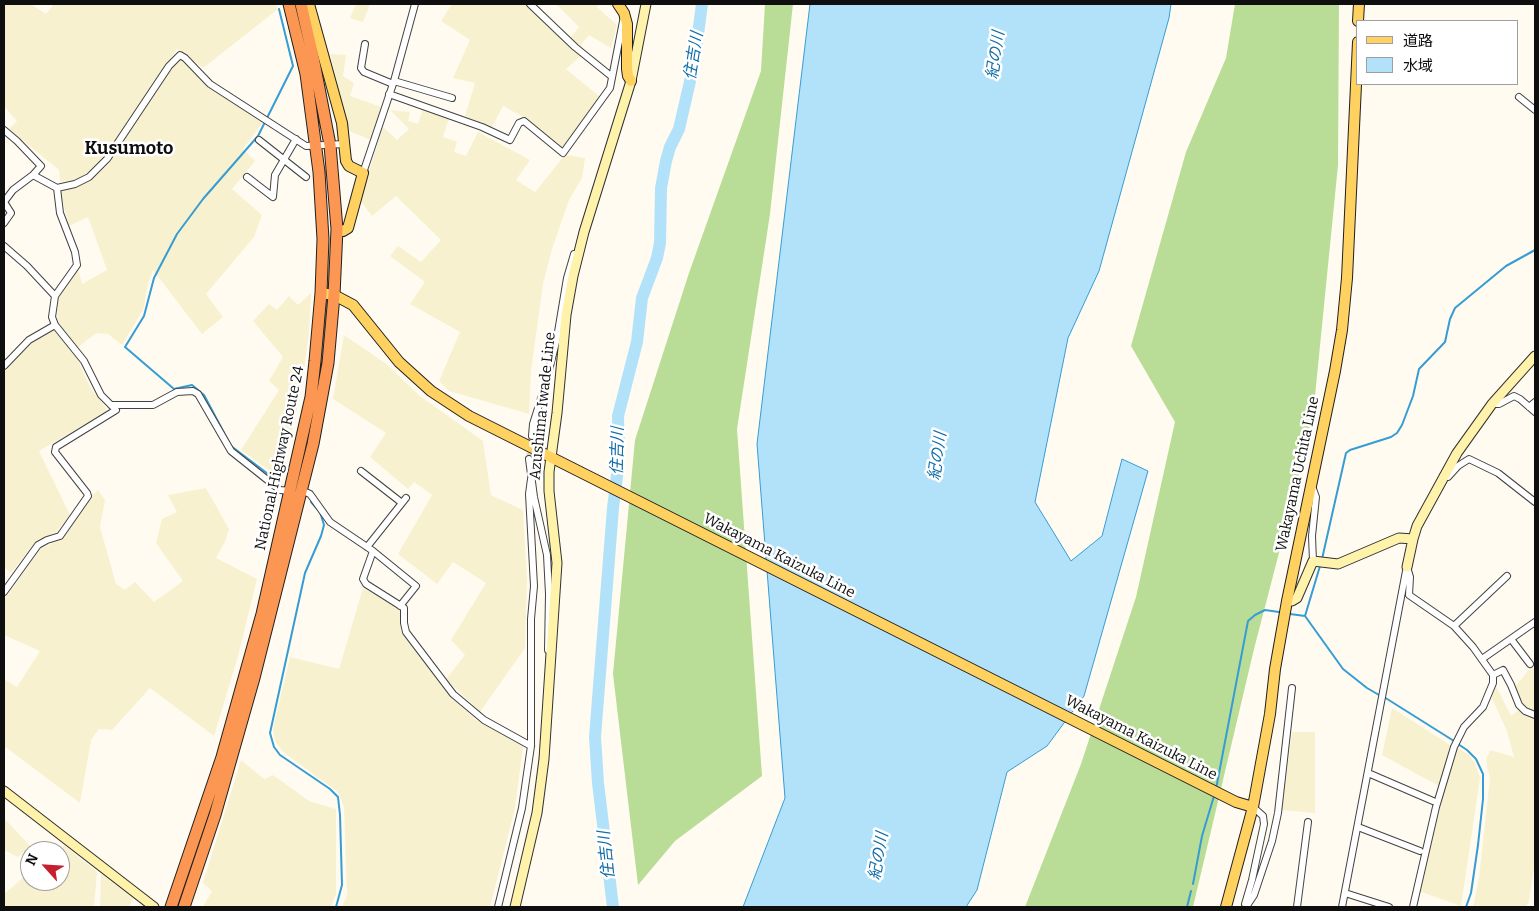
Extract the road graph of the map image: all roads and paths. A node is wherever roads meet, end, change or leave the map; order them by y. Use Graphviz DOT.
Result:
graph roads {
  1 [pos="289,4"];
  2 [pos="301,4"];
  3 [pos="309,4"];
  4 [pos="415,4"];
  5 [pos="530,4"];
  6 [pos="618,4"];
  7 [pos="646,4"];
  8 [pos="1359,4"];
  9 [pos="624,13"];
  10 [pos="1358,20"];
  11 [pos="365,44"];
  12 [pos="611,76"];
  13 [pos="632,81"];
  14 [pos="393,82"];
  15 [pos="1356,83"];
  16 [pos="389,94"];
  17 [pos="1519,97"];
  18 [pos="452,98"];
  19 [pos="1535,110"];
  20 [pos="4,130"];
  21 [pos="296,139"];
  22 [pos="259,140"];
  23 [pos="344,144"];
  24 [pos="330,145"];
  25 [pos="316,146"];
  26 [pos="284,160"];
  27 [pos="363,173"];
  28 [pos="33,175"];
  29 [pos="247,177"];
  30 [pos="306,177"];
  31 [pos="56,188"];
  32 [pos="4,202"];
  33 [pos="4,223"];
  34 [pos="337,231"];
  35 [pos="584,232"];
  36 [pos="4,246"];
  37 [pos="322,293"];
  38 [pos="334,295"];
  39 [pos="55,296"];
  40 [pos="55,325"];
  41 [pos="1535,356"];
  42 [pos="4,366"];
  43 [pos="1535,402"];
  44 [pos="1492,404"];
  45 [pos="111,406"];
  46 [pos="1530,407"];
  47 [pos="1535,412"];
  48 [pos="532,436"];
  49 [pos="550,458"];
  50 [pos="530,459"];
  51 [pos="361,471"];
  52 [pos="1443,476"];
  53 [pos="531,479"];
  54 [pos="1311,484"];
  55 [pos="296,490"];
  56 [pos="1535,502"];
  57 [pos="1413,538"];
  58 [pos="367,547"];
  59 [pos="373,551"];
  60 [pos="1315,561"];
  61 [pos="1407,567"];
  62 [pos="1507,576"];
  63 [pos="4,592"];
  64 [pos="1287,602"];
  65 [pos="400,606"];
  66 [pos="1535,622"];
  67 [pos="1454,626"];
  68 [pos="1511,639"];
  69 [pos="1482,659"];
  70 [pos="1530,664"];
  71 [pos="551,671"];
  72 [pos="1493,675"];
  73 [pos="1292,688"];
  74 [pos="1535,715"];
  75 [pos="531,746"];
  76 [pos="1368,773"];
  77 [pos="4,791"];
  78 [pos="1433,801"];
  79 [pos="1253,807"];
  80 [pos="1308,822"];
  81 [pos="1358,827"];
  82 [pos="1420,851"];
  83 [pos="1345,893"];
  84 [pos="154,907"];
  85 [pos="171,907"];
  86 [pos="184,907"];
  87 [pos="498,907"];
  88 [pos="515,907"];
  89 [pos="1226,907"];
  90 [pos="1245,907"];
  91 [pos="1297,907"];
  92 [pos="1342,907"];
  93 [pos="1389,907"];
  94 [pos="1412,907"];
  1 -- 25 [label="highway, National Highway Route 24"];
  2 -- 24 [label="highway, National Highway Route 24"];
  3 -- 23 [label="main road"];
  4 -- 14 [label="street"];
  5 -- 12 [label="street"];
  6 -- 9 [label="main road"];
  7 -- 13 [label="main road, Azushima Iwade Line"];
  8 -- 10 [label="main road"];
  9 -- 12 [label="street"];
  9 -- 13 [label="main road"];
  11 -- 14 [label="street"];
  12 -- 16 [label="street"];
  13 -- 35 [label="main road, Azushima Iwade Line"];
  14 -- 16 [label="street"];
  14 -- 18 [label="street"];
  15 -- 54 [label="main road, Wakayama Uchita Line"];
  16 -- 27 [label="street"];
  17 -- 19 [label="street"];
  20 -- 28 [label="street"];
  21 -- 25 [label="street"];
  21 -- 26 [label="street"];
  21 -- 31 [label="street"];
  22 -- 26 [label="street"];
  23 -- 24 [label="street"];
  23 -- 27 [label="main road"];
  24 -- 25 [label="street"];
  24 -- 34 [label="highway, National Highway Route 24"];
  25 -- 37 [label="highway, National Highway Route 24"];
  26 -- 29 [label="street"];
  26 -- 30 [label="street"];
  27 -- 34 [label="main road"];
  28 -- 31 [label="street"];
  28 -- 32 [label="street"];
  31 -- 39 [label="street"];
  32 -- 33 [label="street"];
  34 -- 38 [label="highway, National Highway Route 24"];
  35 -- 48 [label="street"];
  35 -- 49 [label="main road, Azushima Iwade Line"];
  36 -- 39 [label="street"];
  37 -- 38 [label="main road, Wakayama Kaizuka Line"];
  37 -- 55 [label="highway, National Highway Route 24"];
  38 -- 49 [label="main road, Wakayama Kaizuka Line"];
  38 -- 55 [label="highway, National Highway Route 24"];
  39 -- 40 [label="street"];
  40 -- 42 [label="street"];
  40 -- 45 [label="street"];
  41 -- 44 [label="main road"];
  43 -- 46 [label="street"];
  44 -- 46 [label="street"];
  44 -- 52 [label="main road"];
  45 -- 55 [label="street"];
  45 -- 63 [label="street"];
  46 -- 47 [label="street"];
  49 -- 71 [label="main road, Azushima Iwade Line"];
  49 -- 79 [label="main road, Wakayama Kaizuka Line"];
  50 -- 53 [label="street"];
  51 -- 58 [label="street"];
  52 -- 56 [label="street"];
  52 -- 57 [label="main road"];
  53 -- 71 [label="street"];
  53 -- 75 [label="street"];
  54 -- 60 [label="street"];
  54 -- 64 [label="main road, Wakayama Uchita Line"];
  55 -- 58 [label="street"];
  55 -- 85 [label="highway, National Highway Route 24"];
  55 -- 86 [label="highway, National Highway Route 24"];
  57 -- 60 [label="main road"];
  57 -- 61 [label="main road"];
  58 -- 59 [label="street"];
  59 -- 65 [label="street"];
  59 -- 65 [label="street"];
  60 -- 64 [label="main road"];
  61 -- 67 [label="street"];
  61 -- 76 [label="street"];
  62 -- 67 [label="street"];
  64 -- 79 [label="main road, Wakayama Uchita Line"];
  65 -- 75 [label="street"];
  66 -- 68 [label="street"];
  67 -- 69 [label="street"];
  68 -- 69 [label="street"];
  68 -- 70 [label="street"];
  69 -- 72 [label="street"];
  71 -- 88 [label="main road, Azushima Iwade Line"];
  72 -- 74 [label="street"];
  72 -- 94 [label="street"];
  73 -- 90 [label="street"];
  75 -- 87 [label="street"];
  76 -- 78 [label="street"];
  76 -- 81 [label="street"];
  77 -- 84 [label="main road"];
  79 -- 89 [label="main road, Wakayama Uchita Line"];
  79 -- 90 [label="street"];
  80 -- 91 [label="street"];
  81 -- 82 [label="street"];
  81 -- 83 [label="street"];
  83 -- 92 [label="street"];
  83 -- 93 [label="street"];
}
